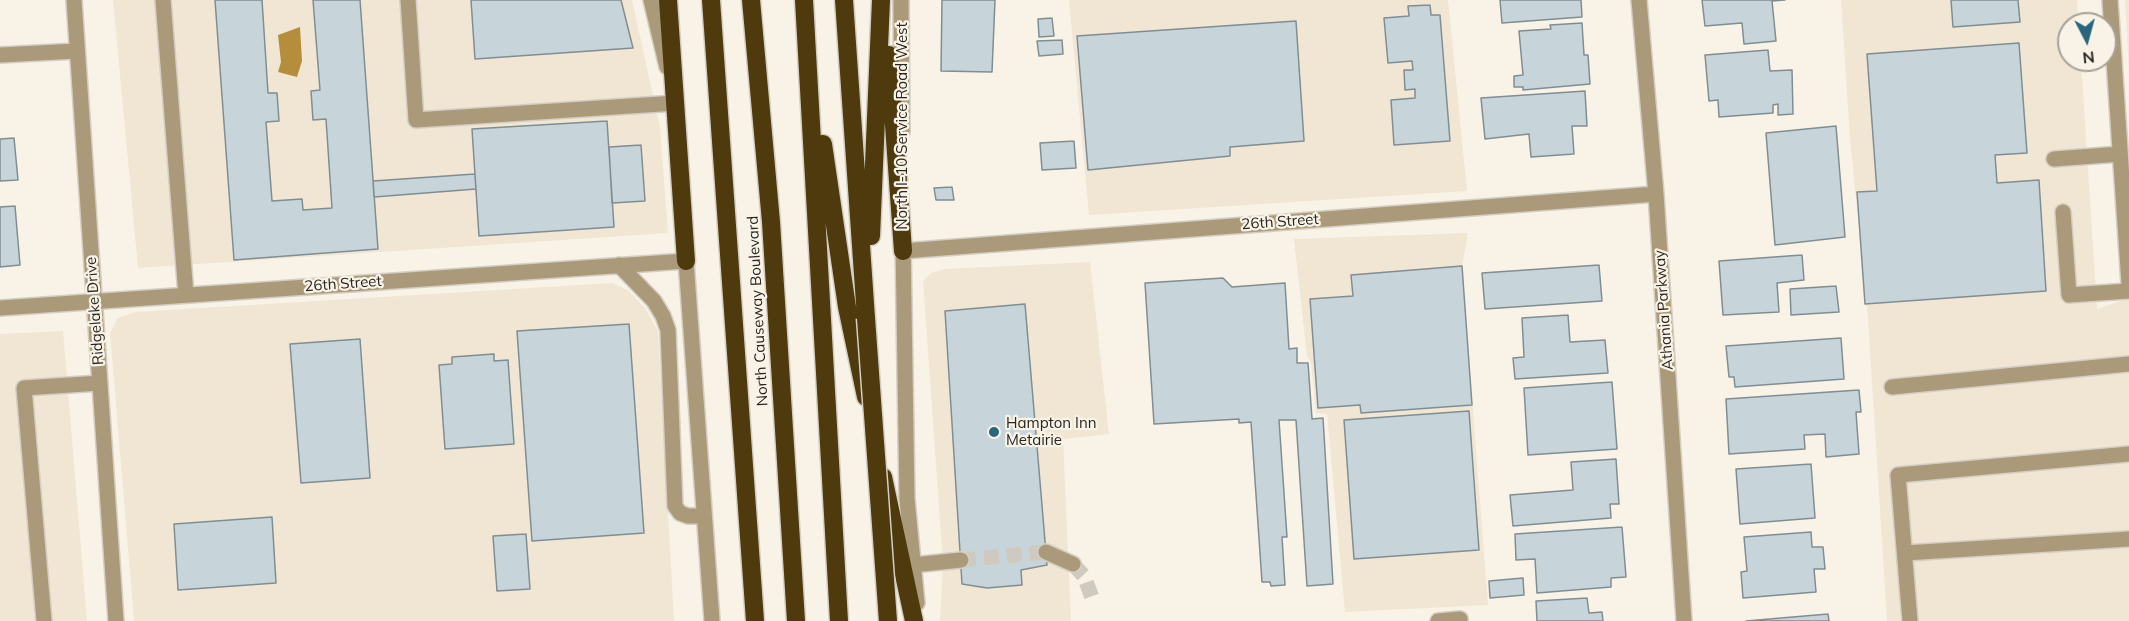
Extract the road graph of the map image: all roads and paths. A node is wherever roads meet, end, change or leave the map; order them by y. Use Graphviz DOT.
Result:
graph roads {
  1 [pos="74,0"];
  2 [pos="163,0"];
  3 [pos="408,0"];
  4 [pos="651,0"];
  5 [pos="668,0"];
  6 [pos="711,0"];
  7 [pos="751,0"];
  8 [pos="804,0"];
  9 [pos="844,0"];
  10 [pos="883,0"];
  11 [pos="901,0"];
  12 [pos="1639,0"];
  13 [pos="2110,0"];
  14 [pos="806,26"];
  15 [pos="77,51"];
  16 [pos="0,55"];
  17 [pos="676,104"];
  18 [pos="2120,154"];
  19 [pos="2055,159"];
  20 [pos="1656,194"];
  21 [pos="2063,212"];
  22 [pos="903,251"];
  23 [pos="686,261"];
  24 [pos="619,265"];
  25 [pos="2129,275"];
  26 [pos="2129,291"];
  27 [pos="186,295"];
  28 [pos="94,302"];
  29 [pos="0,308"];
  30 [pos="866,318"];
  31 [pos="2129,364"];
  32 [pos="100,383"];
  33 [pos="1892,387"];
  34 [pos="2129,454"];
  35 [pos="704,516"];
  36 [pos="2129,539"];
  37 [pos="1046,552"];
  38 [pos="1905,553"];
  39 [pos="961,560"];
  40 [pos="1073,564"];
  41 [pos="913,565"];
  42 [pos="1460,619"];
  43 [pos="44,621"];
  44 [pos="116,621"];
  45 [pos="712,621"];
  46 [pos="755,621"];
  47 [pos="796,621"];
  48 [pos="839,621"];
  49 [pos="888,621"];
  50 [pos="917,621"];
  51 [pos="1438,621"];
  52 [pos="1684,621"];
  53 [pos="1910,621"];
  1 -- 15 [label="street, Ridgelake Drive"];
  2 -- 27 [label="street"];
  3 -- 17 [label="street"];
  4 -- 17 [label="street"];
  5 -- 17 [label="highway"];
  6 -- 46 [label="highway"];
  7 -- 47 [label="highway, North Causeway Boulevard"];
  8 -- 14 [label="highway"];
  9 -- 30 [label="highway"];
  10 -- 22 [label="highway"];
  10 -- 30 [label="highway"];
  11 -- 22 [label="street, North I-10 Service Road West"];
  12 -- 20 [label="street, Athania Parkway"];
  13 -- 18 [label="street"];
  14 -- 48 [label="highway"];
  14 -- 50 [label="highway"];
  15 -- 16 [label="street"];
  15 -- 28 [label="street, Ridgelake Drive"];
  17 -- 23 [label="highway"];
  18 -- 19 [label="street"];
  18 -- 25 [label="street"];
  20 -- 22 [label="street, 26th Street"];
  20 -- 52 [label="street, Athania Parkway"];
  21 -- 26 [label="street"];
  22 -- 41 [label="street"];
  23 -- 24 [label="street, 26th Street"];
  23 -- 35 [label="street"];
  24 -- 27 [label="street, 26th Street"];
  24 -- 35 [label="street"];
  27 -- 28 [label="street, 26th Street"];
  28 -- 29 [label="street, 26th Street"];
  28 -- 32 [label="street, Ridgelake Drive"];
  30 -- 49 [label="highway, bridge"];
  31 -- 33 [label="street"];
  32 -- 43 [label="street"];
  32 -- 44 [label="street, Ridgelake Drive"];
  34 -- 38 [label="street"];
  35 -- 45 [label="street"];
  36 -- 38 [label="street"];
  37 -- 40 [label="street"];
  38 -- 53 [label="street"];
  39 -- 41 [label="street"];
  41 -- 50 [label="street"];
  42 -- 51 [label="street"];
}
